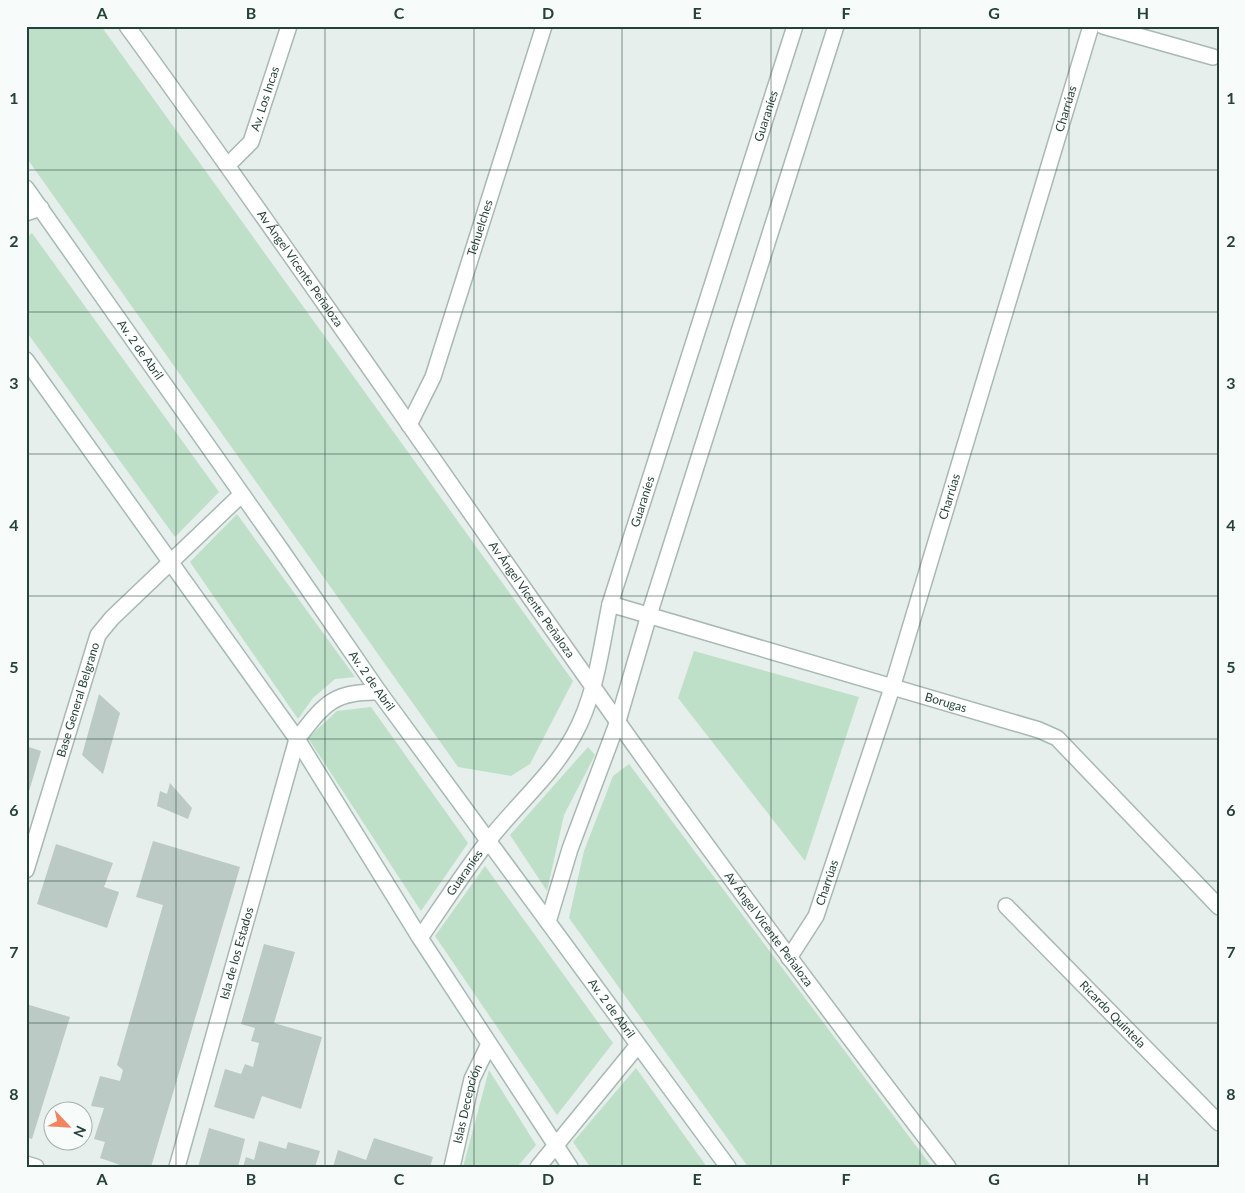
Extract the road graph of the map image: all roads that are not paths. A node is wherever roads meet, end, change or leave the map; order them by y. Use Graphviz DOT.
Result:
graph roads {
  1 [pos="128,26"];
  2 [pos="289,26"];
  3 [pos="544,26"];
  4 [pos="796,26"];
  5 [pos="836,26"];
  6 [pos="1091,26"];
  7 [pos="1103,26"];
  8 [pos="1213,57"];
  9 [pos="228,165"];
  10 [pos="26,188"];
  11 [pos="34,211"];
  12 [pos="26,360"];
  13 [pos="408,425"];
  14 [pos="242,496"];
  15 [pos="171,564"];
  16 [pos="610,604"];
  17 [pos="649,615"];
  18 [pos="594,686"];
  19 [pos="892,688"];
  20 [pos="379,692"];
  21 [pos="618,721"];
  22 [pos="296,739"];
  23 [pos="488,841"];
  24 [pos="26,870"];
  25 [pos="1006,906"];
  26 [pos="1219,908"];
  27 [pos="548,922"];
  28 [pos="420,938"];
  29 [pos="789,958"];
  30 [pos="489,1044"];
  31 [pos="638,1046"];
  32 [pos="1219,1123"];
  33 [pos="556,1147"];
  34 [pos="26,1164"];
  35 [pos="36,1167"];
  36 [pos="177,1167"];
  37 [pos="452,1167"];
  38 [pos="538,1167"];
  39 [pos="570,1167"];
  40 [pos="728,1167"];
  41 [pos="948,1167"];
  1 -- 9 [label="street, Av Ángel Vicente Peñaloza"];
  2 -- 9 [label="street, Av. Los Incas"];
  3 -- 13 [label="street, Tehuelches"];
  4 -- 16 [label="street, Guaraníes"];
  5 -- 17 [label="street"];
  6 -- 19 [label="street, Charrúas"];
  7 -- 8 [label="street"];
  9 -- 13 [label="street, Av Ángel Vicente Peñaloza"];
  10 -- 11 [label="street, Av. 2 de Abril"];
  11 -- 14 [label="street, Av. 2 de Abril"];
  12 -- 15 [label="street"];
  13 -- 18 [label="street, Av Ángel Vicente Peñaloza"];
  14 -- 15 [label="street, Base General Belgrano"];
  14 -- 20 [label="street, Av. 2 de Abril"];
  15 -- 22 [label="street"];
  15 -- 24 [label="street, Base General Belgrano"];
  16 -- 17 [label="street, Borugas"];
  16 -- 18 [label="street, Guaraníes"];
  17 -- 19 [label="street, Borugas"];
  17 -- 21 [label="street"];
  18 -- 21 [label="street, Av Ángel Vicente Peñaloza"];
  18 -- 23 [label="street, Guaraníes"];
  19 -- 26 [label="street, Borugas"];
  19 -- 29 [label="street, Charrúas"];
  20 -- 22 [label="street"];
  20 -- 23 [label="street, Av. 2 de Abril"];
  21 -- 27 [label="street"];
  21 -- 29 [label="street, Av Ángel Vicente Peñaloza"];
  22 -- 28 [label="street"];
  22 -- 36 [label="street, Isla de los Estados"];
  23 -- 27 [label="street, Av. 2 de Abril"];
  23 -- 28 [label="street, Guaraníes"];
  25 -- 32 [label="street, Ricardo Quintela"];
  27 -- 31 [label="street, Av. 2 de Abril"];
  28 -- 30 [label="street"];
  29 -- 41 [label="street, Av Ángel Vicente Peñaloza"];
  30 -- 33 [label="street"];
  30 -- 37 [label="street, Islas Decepción"];
  31 -- 33 [label="street"];
  31 -- 40 [label="street, Av. 2 de Abril"];
  33 -- 38 [label="street"];
  33 -- 39 [label="street"];
  34 -- 35 [label="street"];
}
